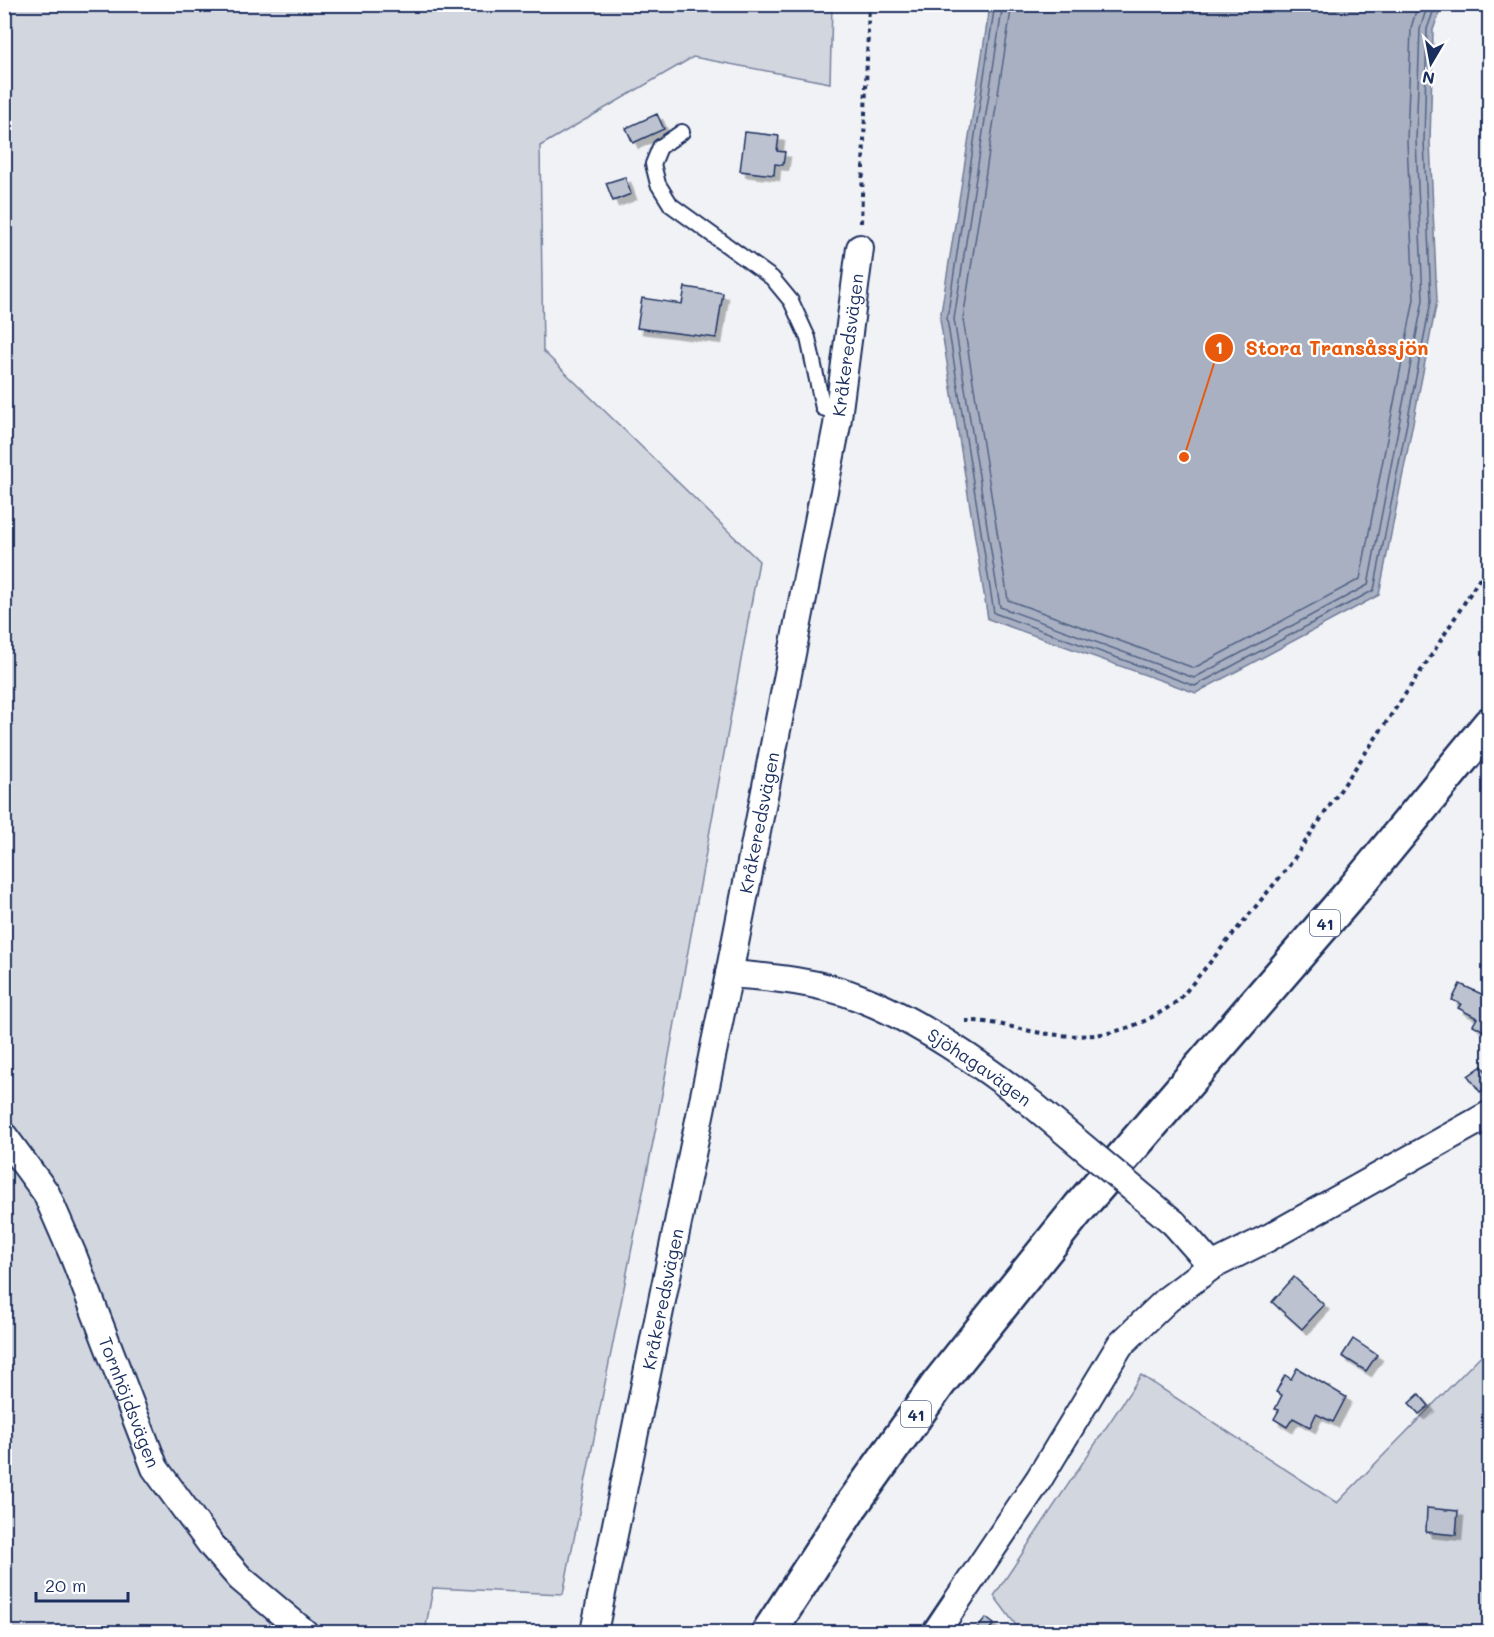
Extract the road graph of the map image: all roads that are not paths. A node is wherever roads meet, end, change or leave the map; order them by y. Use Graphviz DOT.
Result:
graph roads {
  1 [pos="682,132"];
  2 [pos="860,248"];
  3 [pos="838,413"];
  4 [pos="1490,724"];
  5 [pos="729,974"];
  6 [pos="1490,1114"];
  7 [pos="4,1136"];
  8 [pos="1212,1266"];
  9 [pos="304,1632"];
  10 [pos="594,1632"];
  11 [pos="769,1632"];
  12 [pos="936,1632"];
  1 -- 3 [label="lane"];
  2 -- 3 [label="street, Kråkeredsvägen"];
  3 -- 5 [label="street, Kråkeredsvägen"];
  4 -- 11 [label="main road, 41"];
  5 -- 8 [label="street, Sjöhagavägen, bridge"];
  5 -- 10 [label="street, Kråkeredsvägen"];
  6 -- 8 [label="street"];
  7 -- 9 [label="street, Tornhöjdsvägen"];
  8 -- 12 [label="street"];
}
